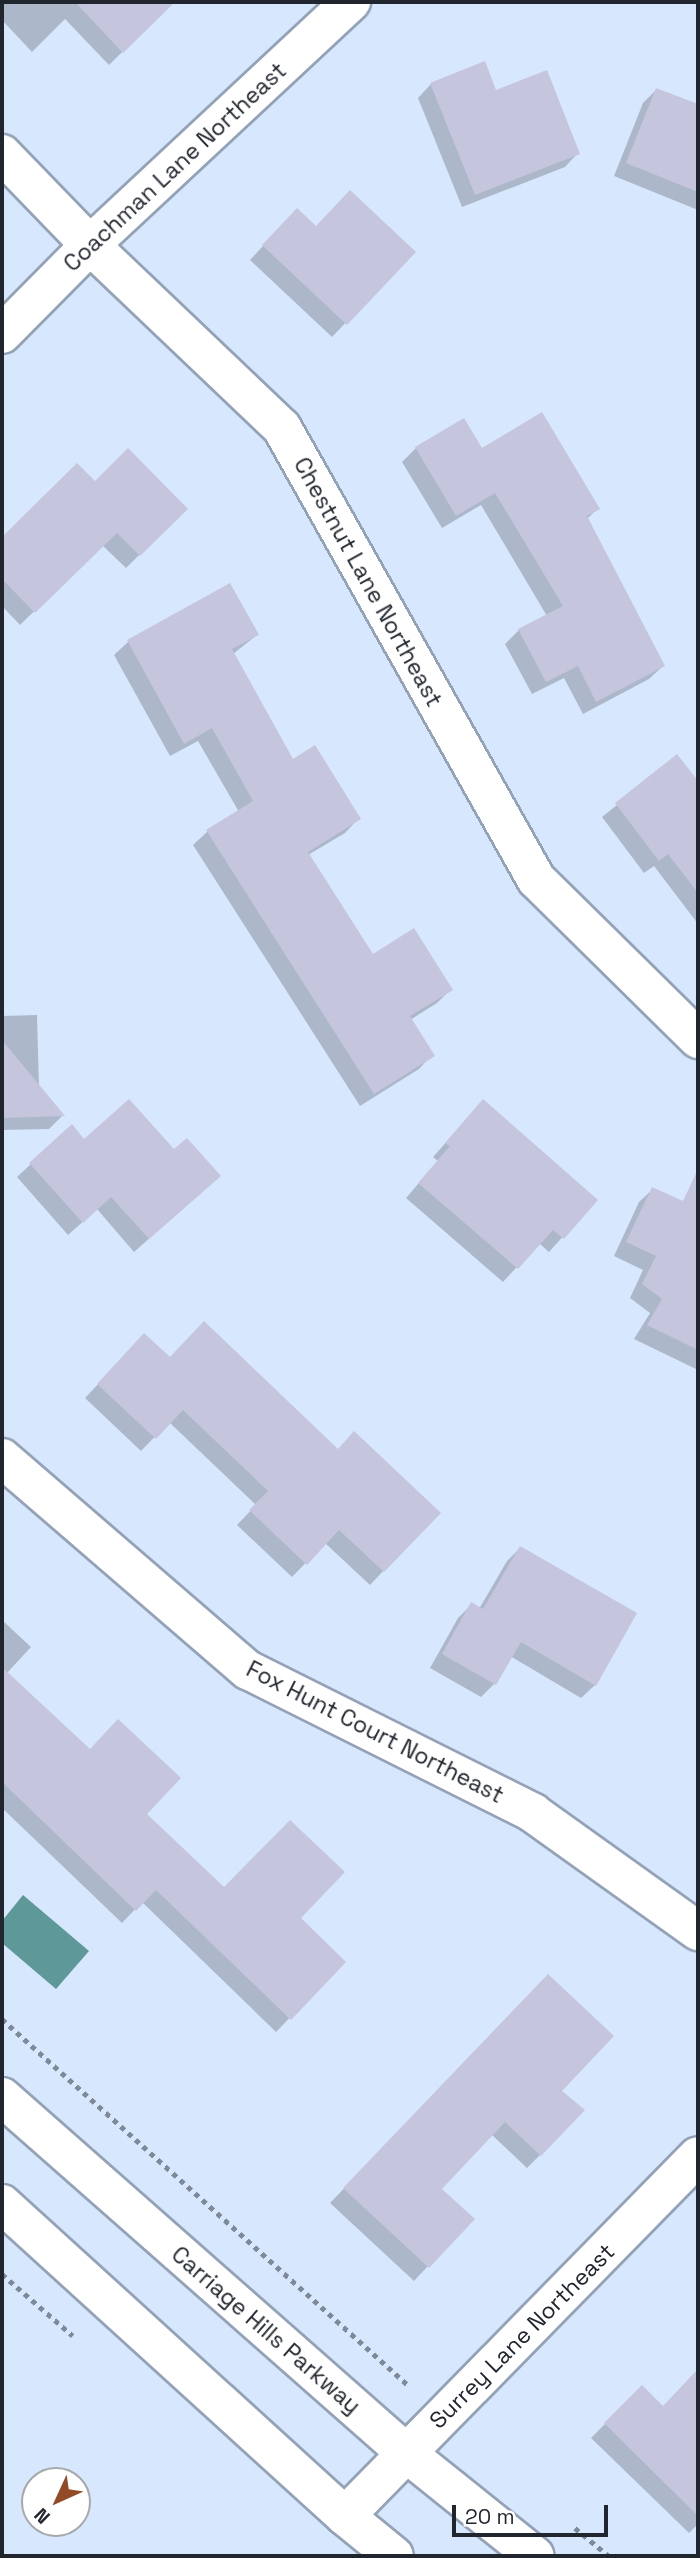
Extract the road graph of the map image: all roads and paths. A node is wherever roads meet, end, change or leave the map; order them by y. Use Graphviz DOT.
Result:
graph roads {
  1 [pos="351,2"];
  2 [pos="2,154"];
  3 [pos="90,245"];
  4 [pos="2,334"];
  5 [pos="698,1039"];
  6 [pos="2,1458"];
  7 [pos="698,1931"];
  8 [pos="2,2019"];
  9 [pos="2,2098"];
  10 [pos="698,2156"];
  11 [pos="2,2204"];
  12 [pos="443,2417"];
  13 [pos="405,2452"];
  14 [pos="345,2516"];
  15 [pos="567,2522"];
  16 [pos="394,2556"];
  17 [pos="535,2556"];
  18 [pos="609,2556"];
  1 -- 3 [label="street, Coachman Lane Northeast"];
  2 -- 3 [label="street, Chestnut Lane Northeast"];
  3 -- 4 [label="street, Coachman Lane Northeast"];
  3 -- 5 [label="street, Chestnut Lane Northeast"];
  6 -- 7 [label="street, Fox Hunt Court Northeast"];
  8 -- 12 [label="path"];
  9 -- 13 [label="street, Carriage Hills Parkway"];
  10 -- 12 [label="street, Surrey Lane Northeast"];
  11 -- 14 [label="street"];
  12 -- 13 [label="street, Surrey Lane Northeast"];
  13 -- 14 [label="street, Surrey Lane Northeast"];
  13 -- 17 [label="street, Carriage Hills Parkway"];
  14 -- 16 [label="street"];
  15 -- 18 [label="path"];
}
